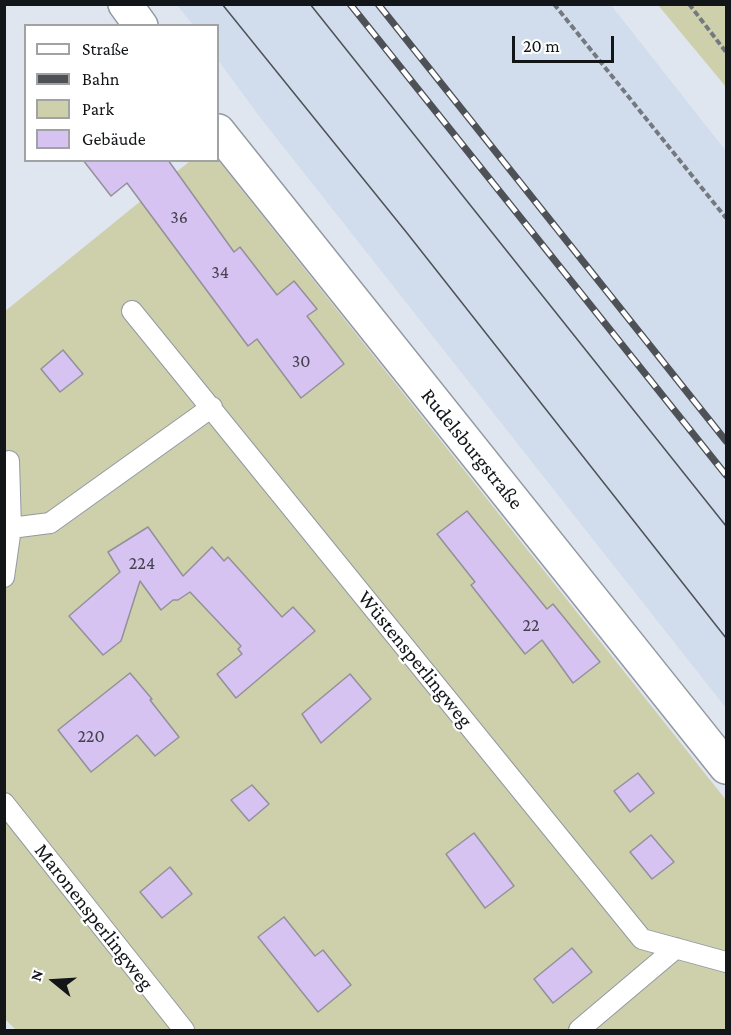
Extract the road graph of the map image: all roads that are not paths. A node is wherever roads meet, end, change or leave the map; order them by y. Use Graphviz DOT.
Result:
graph roads {
  1 [pos="125,4"];
  2 [pos="140,24"];
  3 [pos="219,132"];
  4 [pos="132,311"];
  5 [pos="212,407"];
  6 [pos="9,461"];
  7 [pos="11,528"];
  8 [pos="4,577"];
  9 [pos="726,767"];
  10 [pos="4,803"];
  11 [pos="676,948"];
  12 [pos="726,962"];
  13 [pos="184,1030"];
  14 [pos="579,1030"];
  1 -- 2 [label="street"];
  3 -- 9 [label="street, Rudelsburgstraße"];
  4 -- 5 [label="lane, Wüstensperlingweg"];
  5 -- 7 [label="lane"];
  5 -- 11 [label="lane, Wüstensperlingweg"];
  6 -- 7 [label="lane"];
  7 -- 8 [label="lane"];
  10 -- 13 [label="lane, Maronensperlingweg"];
  11 -- 12 [label="lane, Wüstensperlingweg"];
  11 -- 14 [label="lane"];
}
